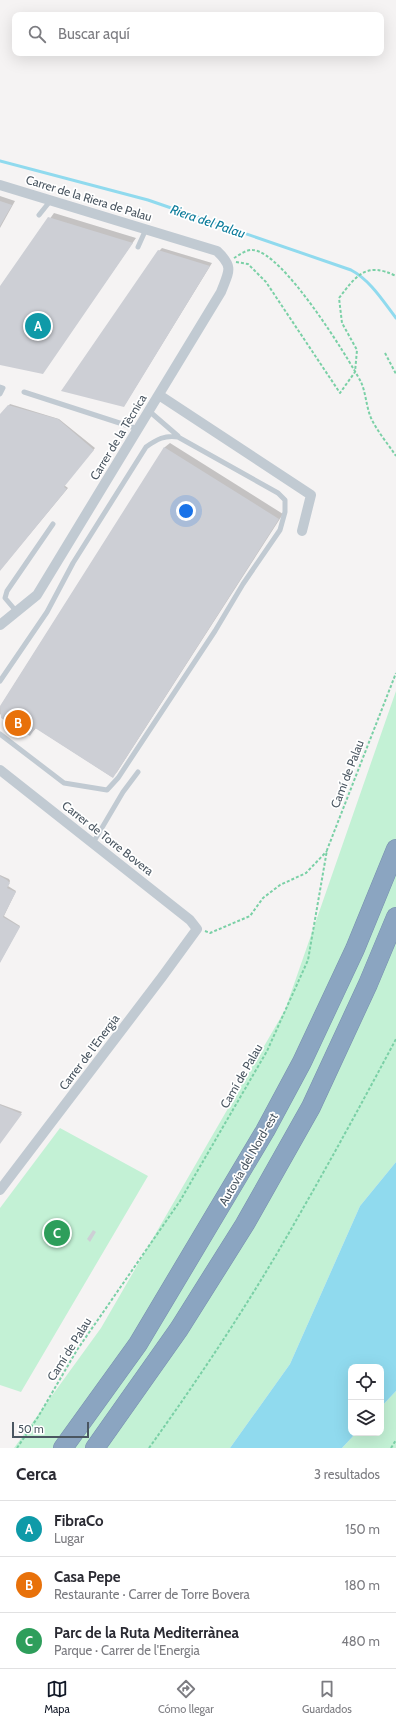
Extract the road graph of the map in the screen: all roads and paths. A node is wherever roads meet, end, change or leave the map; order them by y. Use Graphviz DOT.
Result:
graph roads {
  1 [pos="0,185"];
  2 [pos="51,200"];
  3 [pos="39,215"];
  4 [pos="146,229"];
  5 [pos="138,247"];
  6 [pos="227,261"];
  7 [pos="396,276"];
  8 [pos="385,353"];
  9 [pos="355,372"];
  10 [pos="396,374"];
  11 [pos="0,387"];
  12 [pos="24,392"];
  13 [pos="0,394"];
  14 [pos="159,395"];
  15 [pos="149,410"];
  16 [pos="138,429"];
  17 [pos="178,437"];
  18 [pos="396,456"];
  19 [pos="53,524"];
  20 [pos="302,531"];
  21 [pos="16,611"];
  22 [pos="0,625"];
  23 [pos="396,673"];
  24 [pos="0,681"];
  25 [pos="0,734"];
  26 [pos="0,770"];
  27 [pos="138,772"];
  28 [pos="93,843"];
  29 [pos="396,849"];
  30 [pos="327,850"];
  31 [pos="396,917"];
  32 [pos="197,929"];
  33 [pos="396,1039"];
  34 [pos="0,1190"];
  35 [pos="396,1440"];
  36 [pos="17,1448"];
  37 [pos="63,1448"];
  38 [pos="95,1448"];
  39 [pos="148,1448"];
  40 [pos="391,1448"];
  1 -- 2 [label="street, Carrer de la Riera de Palau"];
  2 -- 3 [label="lane"];
  2 -- 4 [label="street, Carrer de la Riera de Palau"];
  4 -- 5 [label="lane"];
  4 -- 6 [label="street, Carrer de la Riera de Palau"];
  6 -- 9 [label="path"];
  6 -- 9 [label="path"];
  6 -- 14 [label="street, Carrer de la Tècnica"];
  7 -- 9 [label="path"];
  8 -- 10 [label="path"];
  9 -- 18 [label="path"];
  11 -- 13 [label="lane"];
  12 -- 16 [label="lane"];
  14 -- 15 [label="street, Carrer de la Tècnica"];
  14 -- 20 [label="street"];
  15 -- 16 [label="street, Carrer de la Tècnica"];
  15 -- 17 [label="lane"];
  16 -- 21 [label="street, Carrer de la Tècnica"];
  17 -- 24 [label="lane"];
  17 -- 25 [label="lane"];
  19 -- 21 [label="lane"];
  21 -- 22 [label="street, Carrer de la Tècnica"];
  23 -- 30 [label="path, Camí de Palau"];
  26 -- 28 [label="street, Carrer de Torre Bovera"];
  27 -- 28 [label="lane"];
  28 -- 32 [label="street, Carrer de Torre Bovera"];
  29 -- 37 [label="highway, Autovia del Nord-est"];
  30 -- 32 [label="path"];
  30 -- 36 [label="path, Camí de Palau"];
  31 -- 38 [label="highway"];
  32 -- 34 [label="street, Carrer de l'Energia"];
  33 -- 39 [label="path"];
  35 -- 40 [label="path"];
}
